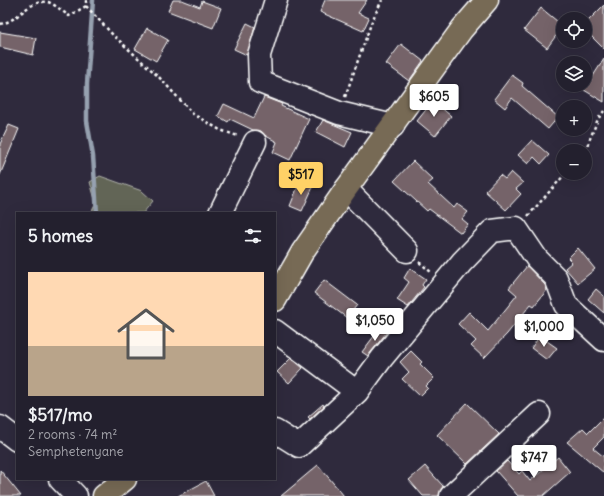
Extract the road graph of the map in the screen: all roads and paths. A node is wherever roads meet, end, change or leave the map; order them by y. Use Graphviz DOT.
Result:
graph roads {
  1 [pos="86,0"];
  2 [pos="276,0"];
  3 [pos="382,0"];
  4 [pos="487,0"];
  5 [pos="86,6"];
  6 [pos="0,24"];
  7 [pos="604,111"];
  8 [pos="339,113"];
  9 [pos="393,126"];
  10 [pos="255,142"];
  11 [pos="587,144"];
  12 [pos="560,180"];
  13 [pos="346,189"];
  14 [pos="220,212"];
  15 [pos="516,228"];
  16 [pos="407,251"];
  17 [pos="444,283"];
  18 [pos="276,298"];
  19 [pos="276,332"];
  20 [pos="604,340"];
  21 [pos="357,392"];
  22 [pos="539,414"];
  23 [pos="0,426"];
  24 [pos="276,432"];
  25 [pos="16,439"];
  26 [pos="61,480"];
  27 [pos="124,480"];
  28 [pos="76,496"];
  29 [pos="104,496"];
  30 [pos="451,496"];
  1 -- 5 [label="path"];
  2 -- 8 [label="street"];
  3 -- 8 [label="path"];
  4 -- 9 [label="main road"];
  5 -- 6 [label="path"];
  5 -- 10 [label="path"];
  7 -- 11 [label="path"];
  8 -- 9 [label="street"];
  9 -- 13 [label="main road"];
  10 -- 14 [label="street"];
  12 -- 15 [label="path"];
  13 -- 16 [label="street"];
  13 -- 18 [label="main road"];
  15 -- 17 [label="street"];
  15 -- 20 [label="street"];
  16 -- 17 [label="path"];
  17 -- 21 [label="street"];
  19 -- 21 [label="street"];
  21 -- 24 [label="street"];
  22 -- 30 [label="street"];
  23 -- 25 [label="street"];
  26 -- 28 [label="street"];
  27 -- 29 [label="main road"];
}
